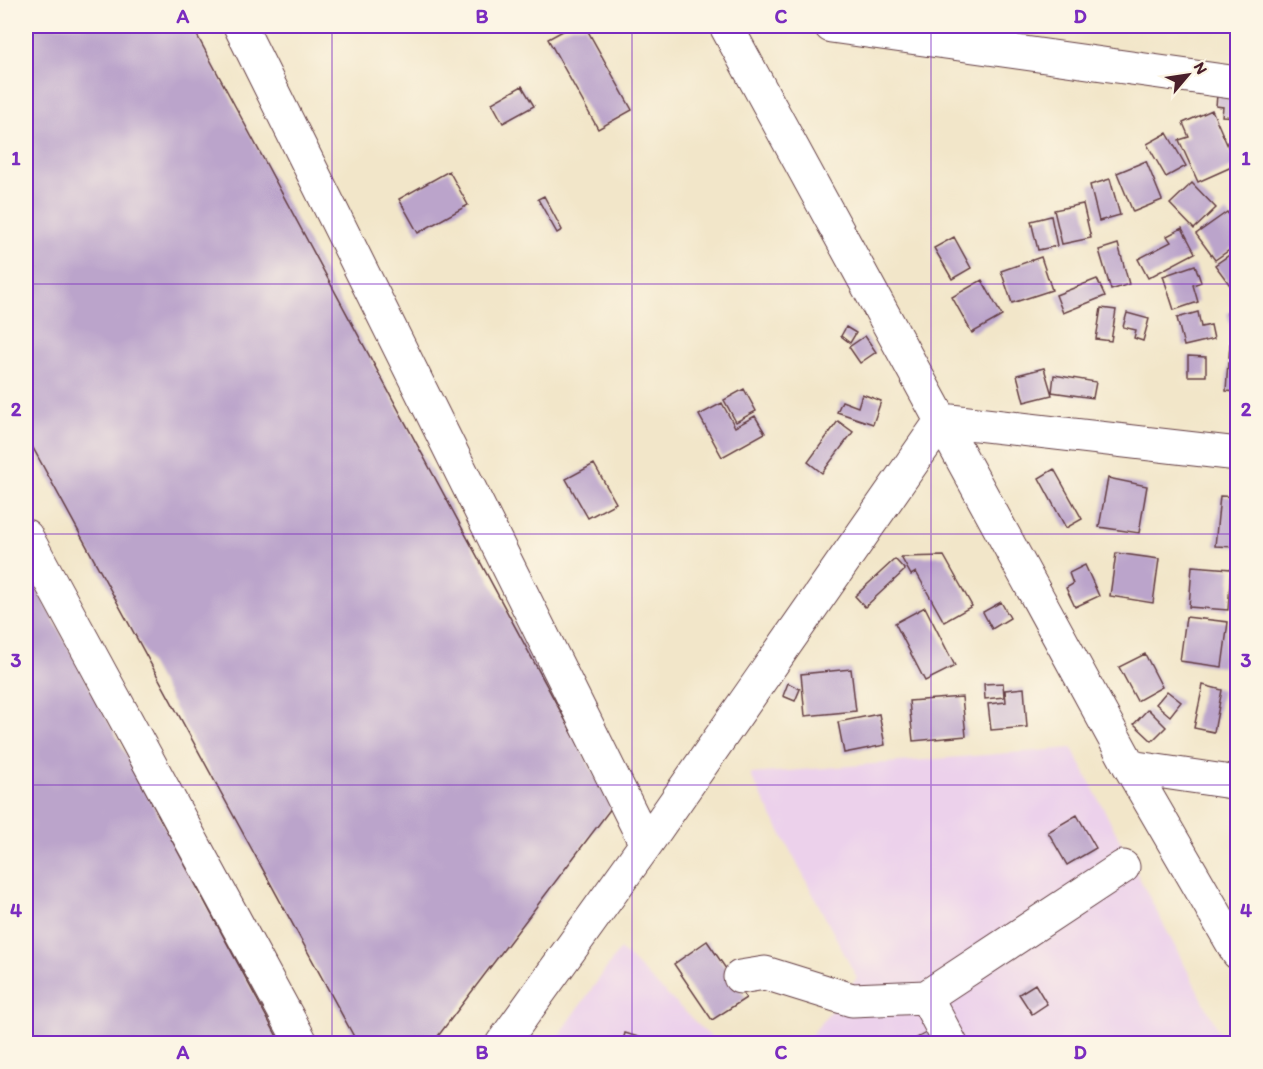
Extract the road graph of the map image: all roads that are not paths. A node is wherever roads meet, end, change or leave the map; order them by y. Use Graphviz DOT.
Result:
graph roads {
  1 [pos="240,26"];
  2 [pos="726,26"];
  3 [pos="831,26"];
  4 [pos="1238,83"];
  5 [pos="942,420"];
  6 [pos="1238,454"];
  7 [pos="26,536"];
  8 [pos="1130,767"];
  9 [pos="1238,783"];
  10 [pos="646,844"];
  11 [pos="1123,867"];
  12 [pos="1238,953"];
  13 [pos="740,977"];
  14 [pos="926,997"];
  15 [pos="302,1044"];
  16 [pos="502,1044"];
  17 [pos="951,1044"];
  1 -- 10 [label="street"];
  2 -- 5 [label="street"];
  3 -- 4 [label="street"];
  5 -- 6 [label="street"];
  5 -- 8 [label="street"];
  5 -- 10 [label="street"];
  7 -- 15 [label="street"];
  8 -- 9 [label="street"];
  8 -- 12 [label="street"];
  10 -- 16 [label="street"];
  11 -- 14 [label="street"];
  13 -- 14 [label="street"];
  14 -- 17 [label="street"];
}
